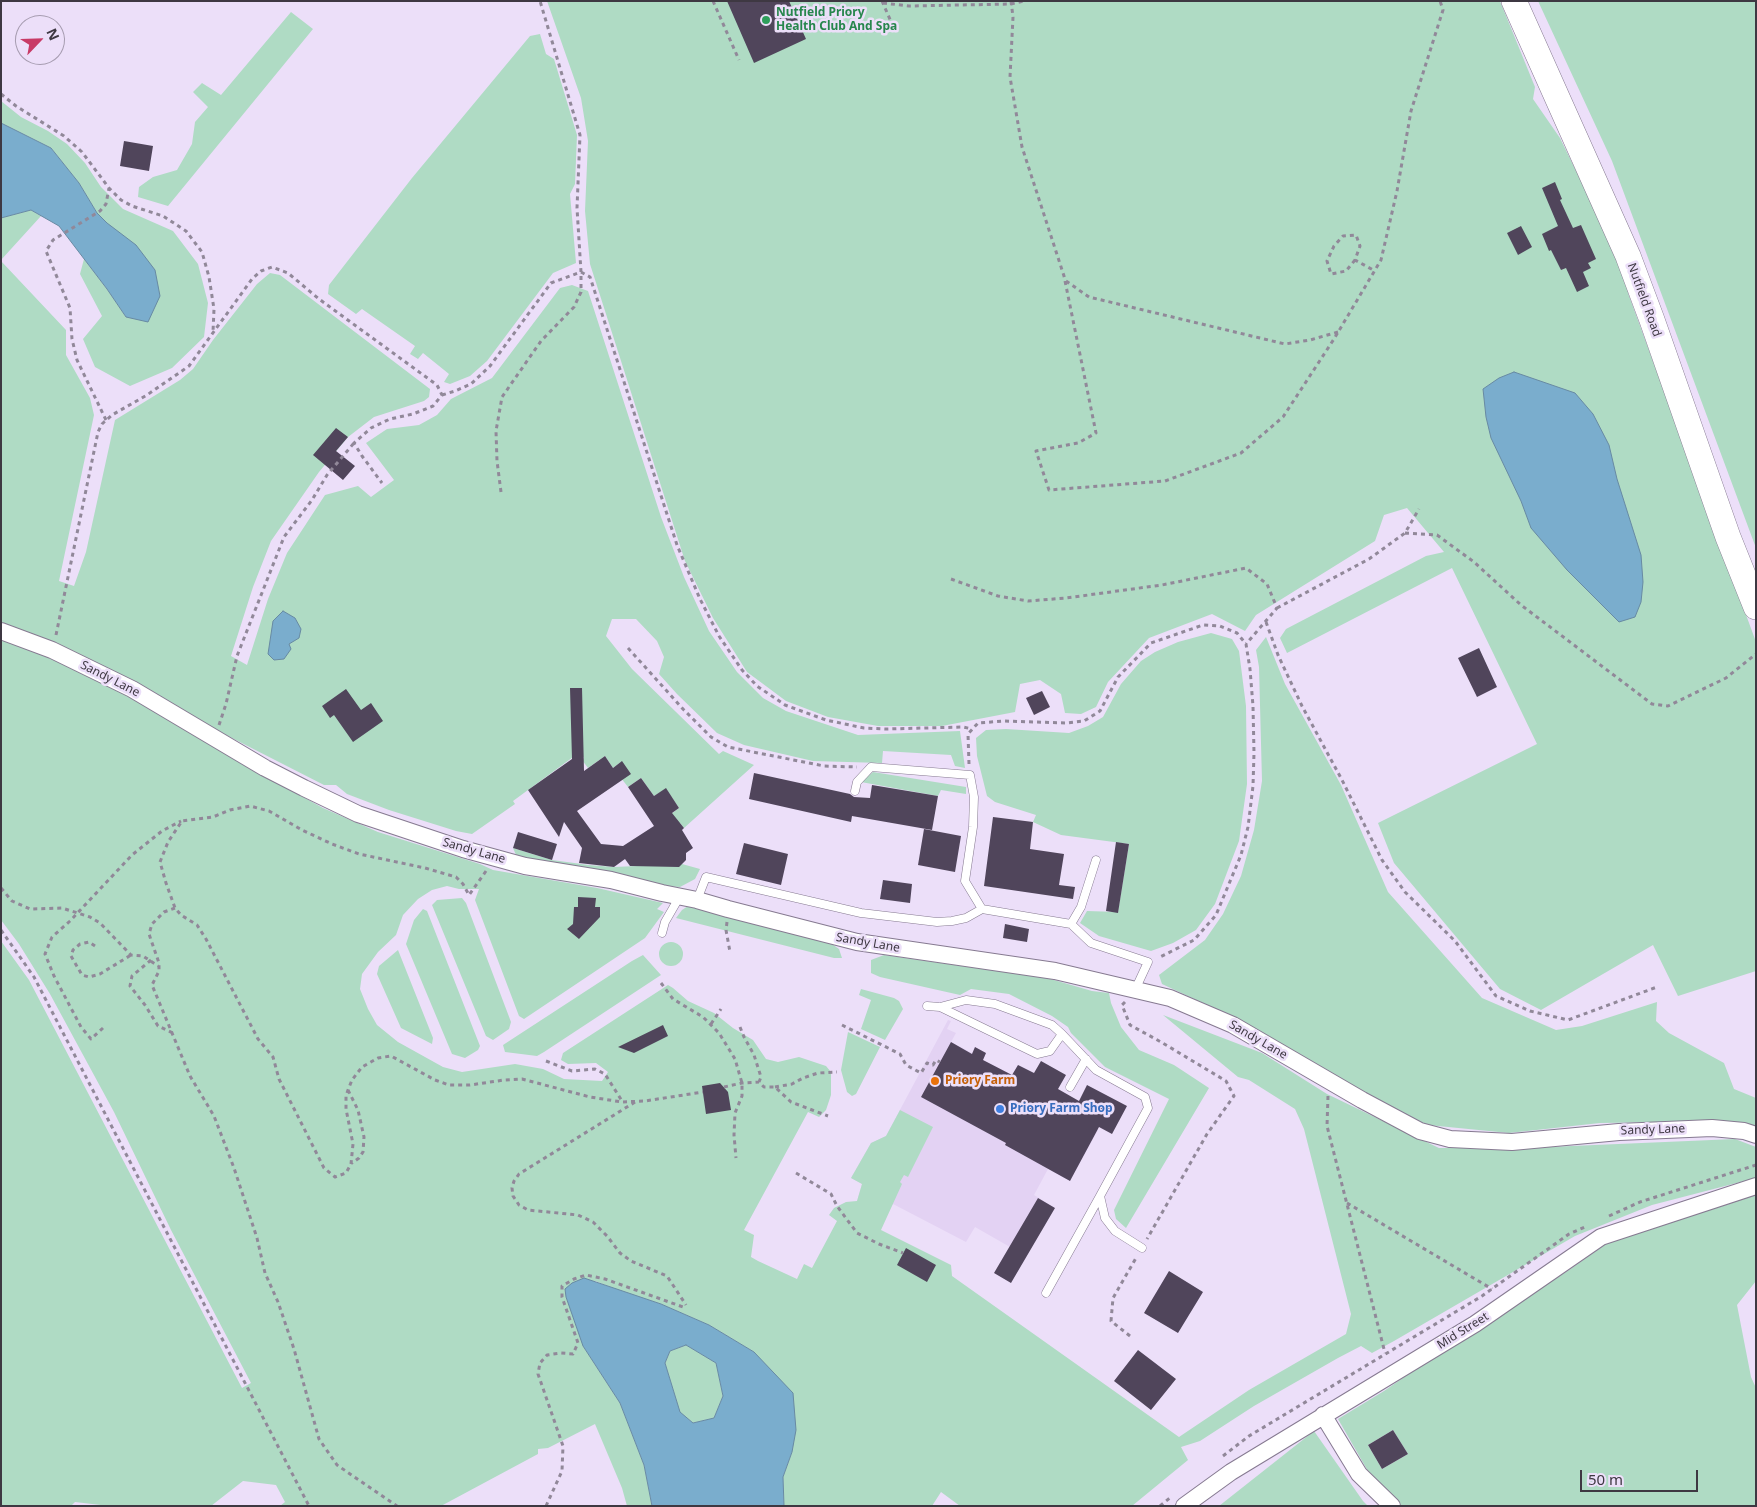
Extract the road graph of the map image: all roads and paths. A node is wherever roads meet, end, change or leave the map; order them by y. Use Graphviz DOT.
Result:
graph roads {
  1 [pos="540,1"];
  2 [pos="713,1"];
  3 [pos="1024,1"];
  4 [pos="1440,1"];
  5 [pos="1514,1"];
  6 [pos="882,2"];
  7 [pos="1011,3"];
  8 [pos="892,24"];
  9 [pos="739,60"];
  10 [pos="1,94"];
  11 [pos="109,188"];
  12 [pos="1355,260"];
  13 [pos="1374,271"];
  14 [pos="581,272"];
  15 [pos="1066,281"];
  16 [pos="1339,331"];
  17 [pos="212,333"];
  18 [pos="442,395"];
  19 [pos="106,420"];
  20 [pos="354,443"];
  21 [pos="382,483"];
  22 [pos="501,492"];
  23 [pos="1419,509"];
  24 [pos="1405,533"];
  25 [pos="951,579"];
  26 [pos="1756,607"];
  27 [pos="1277,608"];
  28 [pos="1266,622"];
  29 [pos="1,630"];
  30 [pos="1246,644"];
  31 [pos="628,648"];
  32 [pos="52,650"];
  33 [pos="1756,654"];
  34 [pos="972,729"];
  35 [pos="214,737"];
  36 [pos="871,767"];
  37 [pos="970,775"];
  38 [pos="855,791"];
  39 [pos="182,821"];
  40 [pos="491,856"];
  41 [pos="1096,860"];
  42 [pos="1,888"];
  43 [pos="680,896"];
  44 [pos="697,900"];
  45 [pos="175,908"];
  46 [pos="728,909"];
  47 [pos="982,909"];
  48 [pos="76,914"];
  49 [pos="1071,924"];
  50 [pos="1,930"];
  51 [pos="662,933"];
  52 [pos="95,946"];
  53 [pos="730,952"];
  54 [pos="131,955"];
  55 [pos="151,960"];
  56 [pos="1148,962"];
  57 [pos="159,966"];
  58 [pos="661,983"];
  59 [pos="1657,987"];
  60 [pos="1134,990"];
  61 [pos="927,1006"];
  62 [pos="940,1007"];
  63 [pos="721,1009"];
  64 [pos="711,1024"];
  65 [pos="842,1025"];
  66 [pos="740,1027"];
  67 [pos="103,1028"];
  68 [pos="173,1033"];
  69 [pos="1062,1034"];
  70 [pos="1086,1059"];
  71 [pos="546,1060"];
  72 [pos="940,1062"];
  73 [pos="837,1072"];
  74 [pos="1328,1080"];
  75 [pos="742,1082"];
  76 [pos="759,1082"];
  77 [pos="724,1087"];
  78 [pos="775,1087"];
  79 [pos="1070,1087"];
  80 [pos="348,1090"];
  81 [pos="702,1092"];
  82 [pos="636,1101"];
  83 [pos="622,1102"];
  84 [pos="828,1116"];
  85 [pos="1756,1135"];
  86 [pos="736,1158"];
  87 [pos="351,1164"];
  88 [pos="1756,1165"];
  89 [pos="796,1173"];
  90 [pos="1756,1186"];
  91 [pos="1100,1196"];
  92 [pos="1347,1203"];
  93 [pos="1604,1218"];
  94 [pos="1596,1222"];
  95 [pos="1142,1248"];
  96 [pos="903,1253"];
  97 [pos="1492,1289"];
  98 [pos="1046,1293"];
  99 [pos="1130,1336"];
  100 [pos="1386,1353"];
  101 [pos="1323,1415"];
  102 [pos="1220,1460"];
  103 [pos="1179,1500"];
  104 [pos="309,1506"];
  105 [pos="397,1506"];
  106 [pos="546,1506"];
  107 [pos="1160,1506"];
  108 [pos="1392,1506"];
  1 -- 14 [label="path"];
  2 -- 9 [label="path"];
  3 -- 7 [label="path"];
  4 -- 13 [label="path"];
  5 -- 26 [label="main road, Nutfield Road"];
  6 -- 7 [label="path"];
  6 -- 8 [label="path"];
  7 -- 15 [label="path"];
  10 -- 11 [label="path"];
  11 -- 17 [label="path"];
  11 -- 19 [label="path"];
  12 -- 12 [label="path"];
  12 -- 13 [label="path"];
  13 -- 16 [label="path"];
  14 -- 18 [label="path"];
  14 -- 22 [label="path"];
  14 -- 34 [label="path"];
  15 -- 16 [label="path"];
  15 -- 16 [label="path"];
  17 -- 18 [label="path"];
  17 -- 19 [label="path"];
  18 -- 20 [label="path"];
  19 -- 32 [label="path"];
  20 -- 21 [label="path"];
  20 -- 35 [label="path"];
  23 -- 24 [label="path"];
  24 -- 27 [label="path"];
  24 -- 33 [label="path"];
  25 -- 27 [label="path"];
  27 -- 28 [label="path"];
  28 -- 30 [label="path"];
  28 -- 59 [label="path"];
  29 -- 32 [label="street, Sandy Lane"];
  30 -- 34 [label="path"];
  30 -- 56 [label="path"];
  31 -- 36 [label="path"];
  32 -- 35 [label="street, Sandy Lane"];
  34 -- 37 [label="path"];
  35 -- 40 [label="street, Sandy Lane"];
  36 -- 37 [label="lane"];
  36 -- 38 [label="lane"];
  37 -- 47 [label="lane"];
  39 -- 40 [label="path"];
  39 -- 45 [label="path"];
  39 -- 48 [label="path"];
  40 -- 43 [label="street, Sandy Lane"];
  41 -- 49 [label="lane"];
  42 -- 48 [label="path"];
  43 -- 44 [label="street, Sandy Lane"];
  43 -- 51 [label="lane"];
  44 -- 46 [label="street, Sandy Lane"];
  44 -- 47 [label="lane"];
  45 -- 57 [label="path"];
  45 -- 87 [label="path"];
  46 -- 53 [label="path"];
  46 -- 60 [label="street, Sandy Lane"];
  47 -- 49 [label="lane"];
  48 -- 54 [label="path"];
  48 -- 67 [label="path"];
  49 -- 56 [label="lane"];
  50 -- 104 [label="path"];
  52 -- 54 [label="path"];
  54 -- 55 [label="path"];
  55 -- 57 [label="path"];
  55 -- 68 [label="path"];
  56 -- 60 [label="lane"];
  57 -- 68 [label="path"];
  58 -- 64 [label="path"];
  60 -- 74 [label="street, Sandy Lane"];
  60 -- 95 [label="path"];
  61 -- 62 [label="lane"];
  62 -- 69 [label="lane"];
  62 -- 69 [label="lane"];
  63 -- 64 [label="path"];
  64 -- 75 [label="path"];
  65 -- 72 [label="path"];
  66 -- 76 [label="path"];
  68 -- 105 [label="path"];
  69 -- 70 [label="lane"];
  70 -- 79 [label="lane"];
  70 -- 91 [label="lane"];
  71 -- 83 [label="path"];
  73 -- 78 [label="path"];
  74 -- 85 [label="street, Sandy Lane"];
  74 -- 92 [label="path"];
  75 -- 76 [label="path"];
  75 -- 77 [label="path"];
  75 -- 86 [label="path"];
  76 -- 78 [label="path"];
  78 -- 84 [label="path"];
  80 -- 83 [label="path"];
  80 -- 87 [label="path"];
  80 -- 87 [label="path"];
  81 -- 82 [label="path"];
  82 -- 83 [label="path"];
  82 -- 106 [label="path"];
  88 -- 93 [label="path"];
  89 -- 96 [label="path"];
  90 -- 101 [label="street, Mid Street"];
  91 -- 95 [label="lane"];
  91 -- 98 [label="lane"];
  92 -- 97 [label="path"];
  92 -- 100 [label="path"];
  94 -- 97 [label="path"];
  95 -- 99 [label="path"];
  97 -- 100 [label="path"];
  100 -- 102 [label="path"];
  101 -- 103 [label="street, Mid Street"];
  101 -- 108 [label="street"];
  103 -- 107 [label="path"];
}
